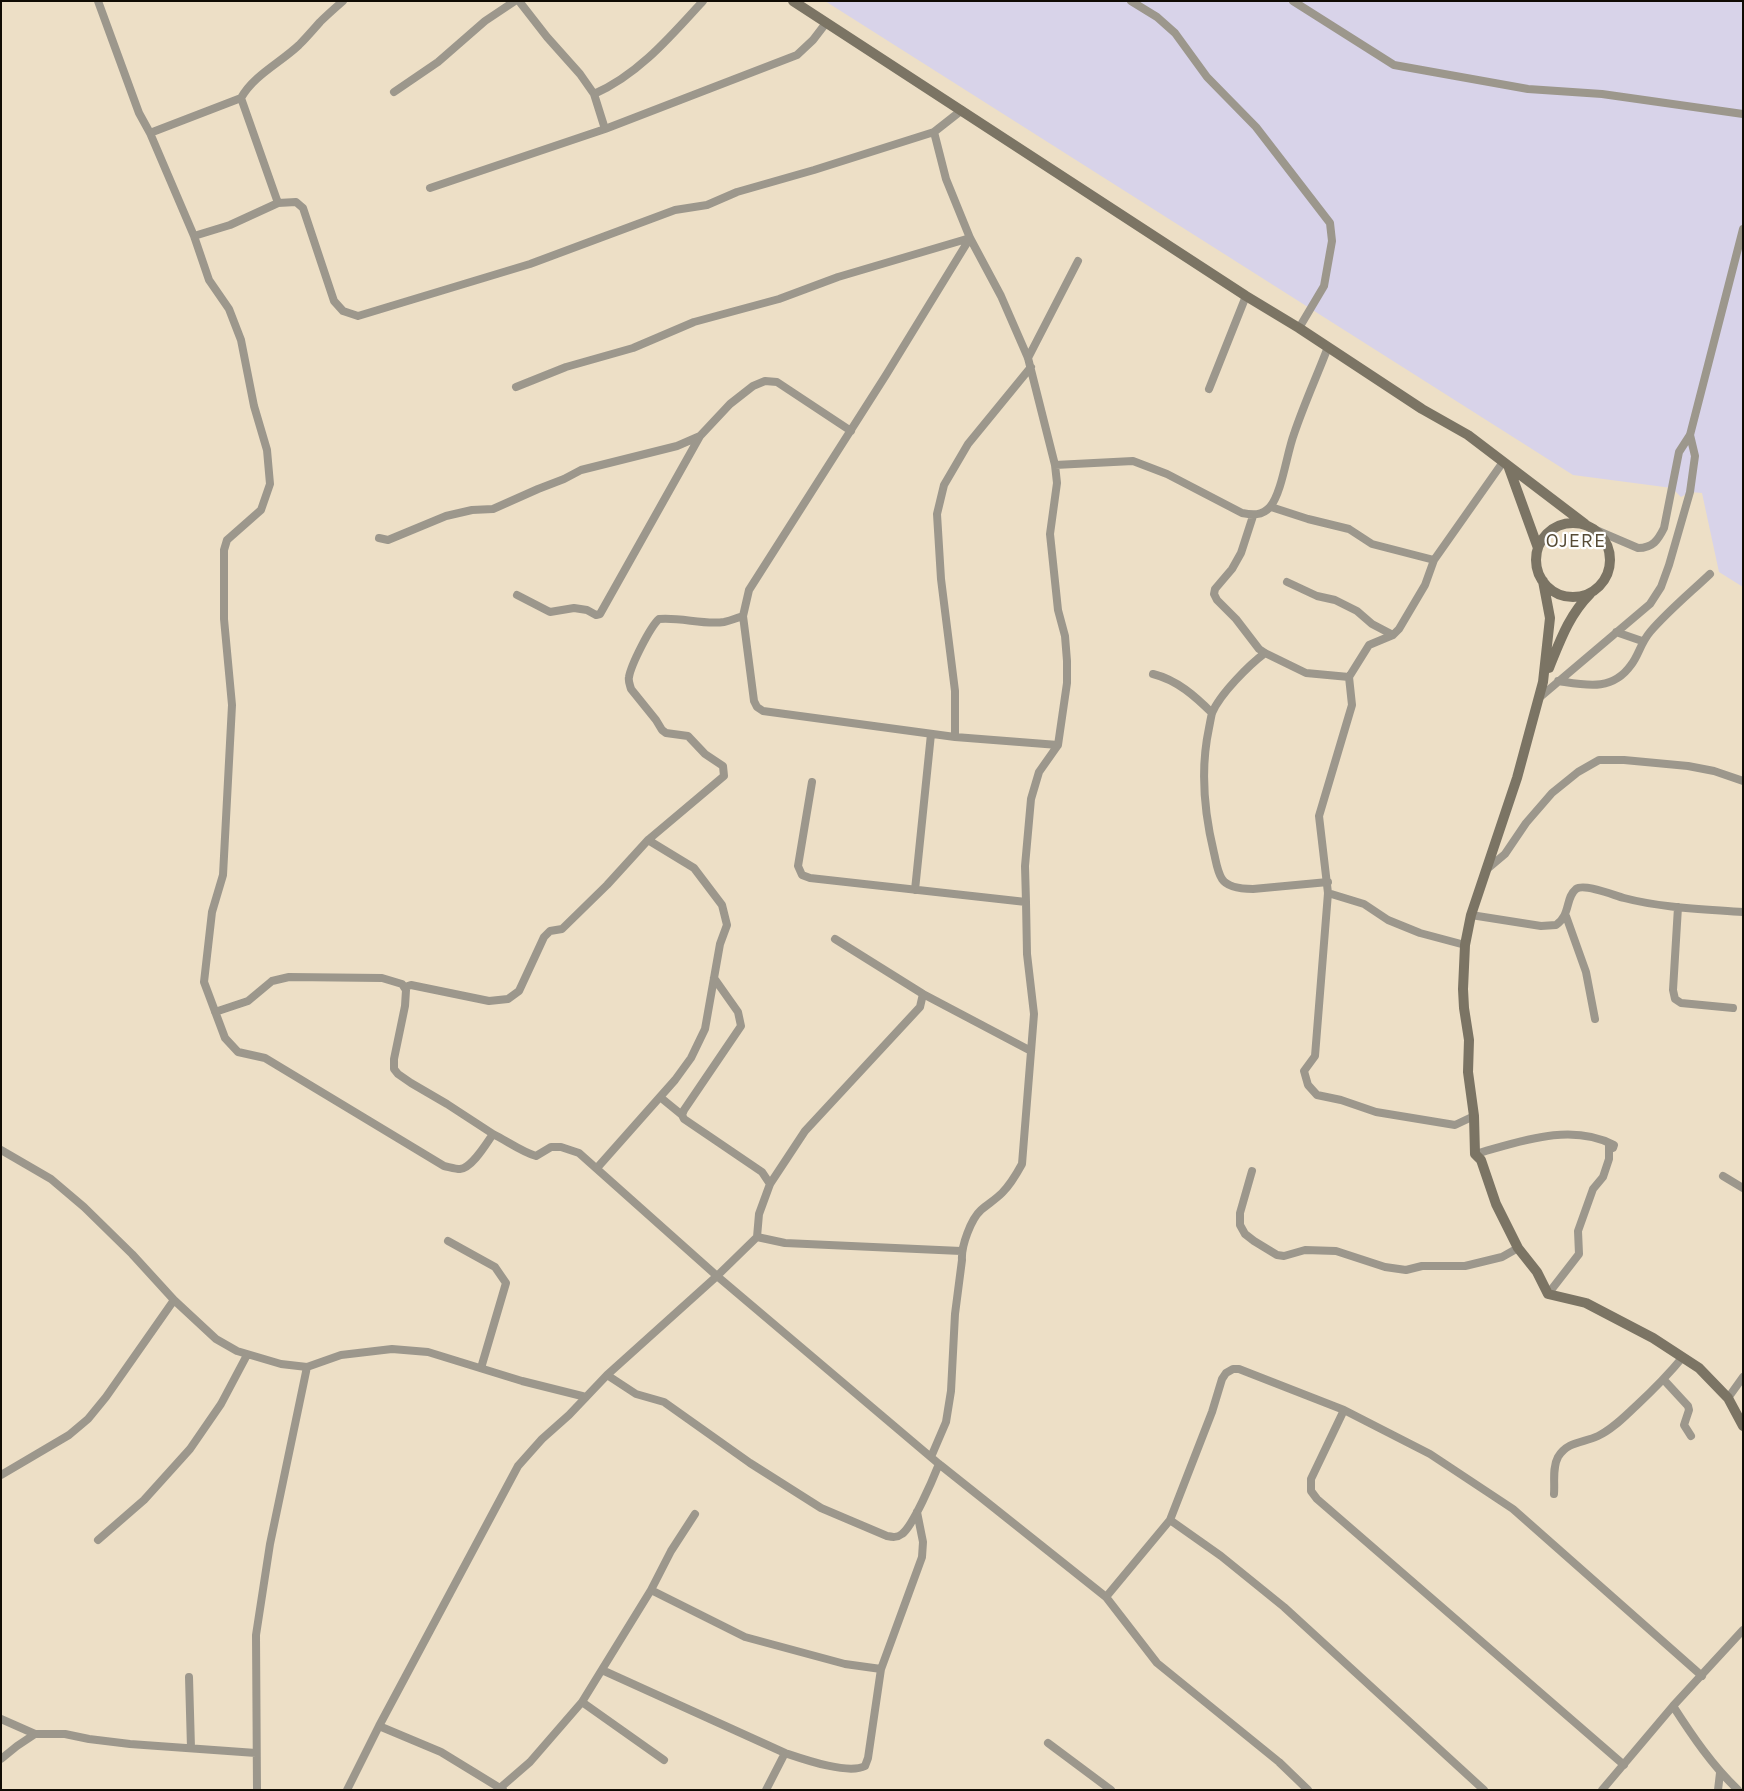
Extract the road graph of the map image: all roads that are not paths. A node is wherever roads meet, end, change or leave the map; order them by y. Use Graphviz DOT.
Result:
graph roads {
  1 [pos="98,1"];
  2 [pos="343,1"];
  3 [pos="517,1"];
  4 [pos="702,1"];
  5 [pos="793,1"];
  6 [pos="1131,1"];
  7 [pos="1293,1"];
  8 [pos="826,23"];
  9 [pos="394,92"];
  10 [pos="594,94"];
  11 [pos="241,98"];
  12 [pos="962,110"];
  13 [pos="1743,114"];
  14 [pos="606,129"];
  15 [pos="934,132"];
  16 [pos="150,133"];
  17 [pos="430,188"];
  18 [pos="278,203"];
  19 [pos="1743,229"];
  20 [pos="194,236"];
  21 [pos="970,238"];
  22 [pos="1078,261"];
  23 [pos="1246,296"];
  24 [pos="1299,328"];
  25 [pos="1328,347"];
  26 [pos="1028,358"];
  27 [pos="1031,367"];
  28 [pos="516,387"];
  29 [pos="1209,389"];
  30 [pos="851,430"];
  31 [pos="1690,435"];
  32 [pos="700,436"];
  33 [pos="1506,464"];
  34 [pos="1055,465"];
  35 [pos="1270,507"];
  36 [pos="1253,516"];
  37 [pos="1585,524"];
  38 [pos="1596,530"];
  39 [pos="379,538"];
  40 [pos="1538,548"];
  41 [pos="1434,560"];
  42 [pos="1710,574"];
  43 [pos="1543,581"];
  44 [pos="1287,582"];
  45 [pos="1595,590"];
  46 [pos="517,595"];
  47 [pos="743,616"];
  48 [pos="1616,632"];
  49 [pos="1393,635"];
  50 [pos="1642,641"];
  51 [pos="1265,653"];
  52 [pos="1153,674"];
  53 [pos="1349,677"];
  54 [pos="1558,681"];
  55 [pos="1543,682"];
  56 [pos="1539,698"];
  57 [pos="1212,713"];
  58 [pos="930,734"];
  59 [pos="955,737"];
  60 [pos="1058,745"];
  61 [pos="1743,781"];
  62 [pos="812,782"];
  63 [pos="648,840"];
  64 [pos="1486,870"];
  65 [pos="1328,882"];
  66 [pos="915,890"];
  67 [pos="1328,893"];
  68 [pos="1026,902"];
  69 [pos="1678,907"];
  70 [pos="1743,912"];
  71 [pos="1471,915"];
  72 [pos="1566,916"];
  73 [pos="835,939"];
  74 [pos="1465,945"];
  75 [pos="714,978"];
  76 [pos="405,987"];
  77 [pos="923,994"];
  78 [pos="1733,1008"];
  79 [pos="215,1012"];
  80 [pos="1595,1019"];
  81 [pos="1031,1051"];
  82 [pos="660,1097"];
  83 [pos="682,1115"];
  84 [pos="1474,1116"];
  85 [pos="493,1134"];
  86 [pos="1,1150"];
  87 [pos="1474,1154"];
  88 [pos="598,1168"];
  89 [pos="1252,1171"];
  90 [pos="1723,1176"];
  91 [pos="770,1184"];
  92 [pos="1743,1188"];
  93 [pos="757,1237"];
  94 [pos="448,1241"];
  95 [pos="1518,1248"];
  96 [pos="961,1251"];
  97 [pos="717,1276"];
  98 [pos="1548,1294"];
  99 [pos="174,1300"];
  100 [pos="247,1355"];
  101 [pos="1682,1358"];
  102 [pos="307,1367"];
  103 [pos="481,1368"];
  104 [pos="607,1375"];
  105 [pos="1743,1377"];
  106 [pos="1664,1380"];
  107 [pos="586,1397"];
  108 [pos="1728,1398"];
  109 [pos="1344,1410"];
  110 [pos="1743,1426"];
  111 [pos="1691,1436"];
  112 [pos="931,1457"];
  113 [pos="939,1464"];
  114 [pos="1,1475"];
  115 [pos="1554,1494"];
  116 [pos="917,1512"];
  117 [pos="695,1514"];
  118 [pos="1170,1520"];
  119 [pos="98,1540"];
  120 [pos="651,1590"];
  121 [pos="1106,1597"];
  122 [pos="1743,1630"];
  123 [pos="880,1669"];
  124 [pos="602,1670"];
  125 [pos="1702,1676"];
  126 [pos="189,1677"];
  127 [pos="582,1702"];
  128 [pos="1673,1706"];
  129 [pos="1,1719"];
  130 [pos="379,1726"];
  131 [pos="35,1734"];
  132 [pos="1048,1743"];
  133 [pos="191,1748"];
  134 [pos="256,1753"];
  135 [pos="785,1753"];
  136 [pos="1,1759"];
  137 [pos="664,1760"];
  138 [pos="1624,1765"];
  139 [pos="1720,1773"];
  140 [pos="501,1789"];
  141 [pos="257,1790"];
  142 [pos="346,1790"];
  143 [pos="766,1790"];
  144 [pos="1111,1790"];
  145 [pos="1308,1790"];
  146 [pos="1484,1790"];
  147 [pos="1602,1790"];
  148 [pos="1718,1790"];
  149 [pos="1738,1790"];
  1 -- 16 [label="street"];
  2 -- 11 [label="street"];
  3 -- 9 [label="street"];
  3 -- 10 [label="street"];
  4 -- 10 [label="street"];
  5 -- 8 [label="main road"];
  6 -- 24 [label="street"];
  7 -- 13 [label="street"];
  8 -- 12 [label="main road"];
  8 -- 14 [label="street"];
  10 -- 14 [label="street"];
  11 -- 16 [label="street"];
  11 -- 18 [label="street"];
  12 -- 15 [label="street"];
  12 -- 23 [label="main road"];
  14 -- 17 [label="street"];
  15 -- 18 [label="street"];
  15 -- 21 [label="street"];
  16 -- 20 [label="street"];
  18 -- 20 [label="street"];
  19 -- 31 [label="street"];
  20 -- 79 [label="street"];
  21 -- 26 [label="street"];
  21 -- 28 [label="street"];
  21 -- 30 [label="street"];
  22 -- 26 [label="street"];
  23 -- 24 [label="main road"];
  23 -- 29 [label="street"];
  24 -- 25 [label="main road"];
  25 -- 33 [label="main road"];
  25 -- 35 [label="street"];
  26 -- 27 [label="street"];
  27 -- 34 [label="street"];
  27 -- 59 [label="street"];
  30 -- 32 [label="street"];
  30 -- 47 [label="street"];
  31 -- 38 [label="street"];
  31 -- 48 [label="street"];
  32 -- 39 [label="street"];
  32 -- 46 [label="street"];
  33 -- 37 [label="main road"];
  33 -- 40 [label="main road"];
  33 -- 41 [label="street"];
  34 -- 36 [label="street"];
  34 -- 60 [label="street"];
  35 -- 36 [label="street"];
  35 -- 41 [label="street"];
  36 -- 51 [label="street"];
  37 -- 38 [label="main road"];
  37 -- 40 [label="main road"];
  38 -- 45 [label="main road"];
  40 -- 43 [label="main road"];
  41 -- 49 [label="street"];
  42 -- 50 [label="street"];
  43 -- 45 [label="main road"];
  43 -- 55 [label="main road"];
  44 -- 49 [label="street"];
  45 -- 55 [label="main road"];
  47 -- 58 [label="street"];
  47 -- 63 [label="street"];
  48 -- 50 [label="street"];
  48 -- 54 [label="street"];
  49 -- 53 [label="street"];
  50 -- 54 [label="street"];
  51 -- 53 [label="street"];
  51 -- 57 [label="street"];
  52 -- 57 [label="street"];
  53 -- 65 [label="street"];
  54 -- 56 [label="street"];
  55 -- 56 [label="main road"];
  56 -- 64 [label="main road"];
  57 -- 65 [label="street"];
  58 -- 59 [label="street"];
  58 -- 66 [label="street"];
  59 -- 60 [label="street"];
  60 -- 68 [label="street"];
  61 -- 64 [label="street"];
  62 -- 66 [label="street"];
  63 -- 75 [label="street"];
  63 -- 76 [label="street"];
  64 -- 71 [label="main road"];
  65 -- 67 [label="street"];
  66 -- 68 [label="street"];
  67 -- 74 [label="street"];
  67 -- 84 [label="street"];
  68 -- 81 [label="street"];
  69 -- 70 [label="street"];
  69 -- 72 [label="street"];
  69 -- 78 [label="street"];
  71 -- 72 [label="street"];
  71 -- 74 [label="main road"];
  72 -- 80 [label="street"];
  73 -- 77 [label="street"];
  74 -- 84 [label="main road"];
  75 -- 82 [label="street"];
  75 -- 83 [label="street"];
  76 -- 79 [label="street"];
  76 -- 85 [label="street"];
  77 -- 81 [label="street"];
  77 -- 91 [label="street"];
  79 -- 85 [label="street"];
  81 -- 96 [label="street"];
  82 -- 83 [label="street"];
  82 -- 88 [label="street"];
  83 -- 91 [label="street"];
  84 -- 87 [label="main road"];
  85 -- 88 [label="street"];
  86 -- 99 [label="street"];
  87 -- 95 [label="main road"];
  87 -- 98 [label="street"];
  88 -- 97 [label="street"];
  89 -- 95 [label="street"];
  90 -- 92 [label="street"];
  91 -- 93 [label="street"];
  93 -- 96 [label="street"];
  93 -- 97 [label="street"];
  94 -- 103 [label="street"];
  95 -- 98 [label="main road"];
  96 -- 112 [label="street"];
  97 -- 104 [label="street"];
  97 -- 112 [label="street"];
  98 -- 101 [label="main road"];
  99 -- 100 [label="street"];
  99 -- 114 [label="street"];
  100 -- 102 [label="street"];
  100 -- 119 [label="street"];
  101 -- 106 [label="street"];
  101 -- 108 [label="main road"];
  102 -- 103 [label="street"];
  102 -- 134 [label="street"];
  103 -- 107 [label="street"];
  104 -- 107 [label="street"];
  104 -- 116 [label="street"];
  105 -- 108 [label="street"];
  106 -- 111 [label="street"];
  106 -- 115 [label="street"];
  107 -- 130 [label="street"];
  108 -- 110 [label="main road"];
  109 -- 118 [label="street"];
  109 -- 125 [label="street"];
  109 -- 138 [label="street"];
  112 -- 113 [label="street"];
  113 -- 116 [label="street"];
  113 -- 121 [label="street"];
  116 -- 123 [label="street"];
  117 -- 120 [label="street"];
  118 -- 121 [label="street"];
  118 -- 146 [label="street"];
  120 -- 123 [label="street"];
  120 -- 124 [label="street"];
  121 -- 145 [label="street"];
  122 -- 125 [label="street"];
  123 -- 135 [label="street"];
  124 -- 127 [label="street"];
  124 -- 135 [label="street"];
  125 -- 128 [label="street"];
  126 -- 133 [label="street"];
  127 -- 137 [label="street"];
  127 -- 140 [label="street"];
  128 -- 138 [label="street"];
  128 -- 139 [label="street"];
  129 -- 131 [label="street"];
  130 -- 140 [label="street"];
  130 -- 142 [label="street"];
  131 -- 133 [label="street"];
  131 -- 136 [label="street"];
  132 -- 144 [label="street"];
  133 -- 134 [label="street"];
  134 -- 141 [label="street"];
  135 -- 143 [label="street"];
  138 -- 147 [label="street"];
  139 -- 148 [label="street"];
  139 -- 149 [label="street"];
}
